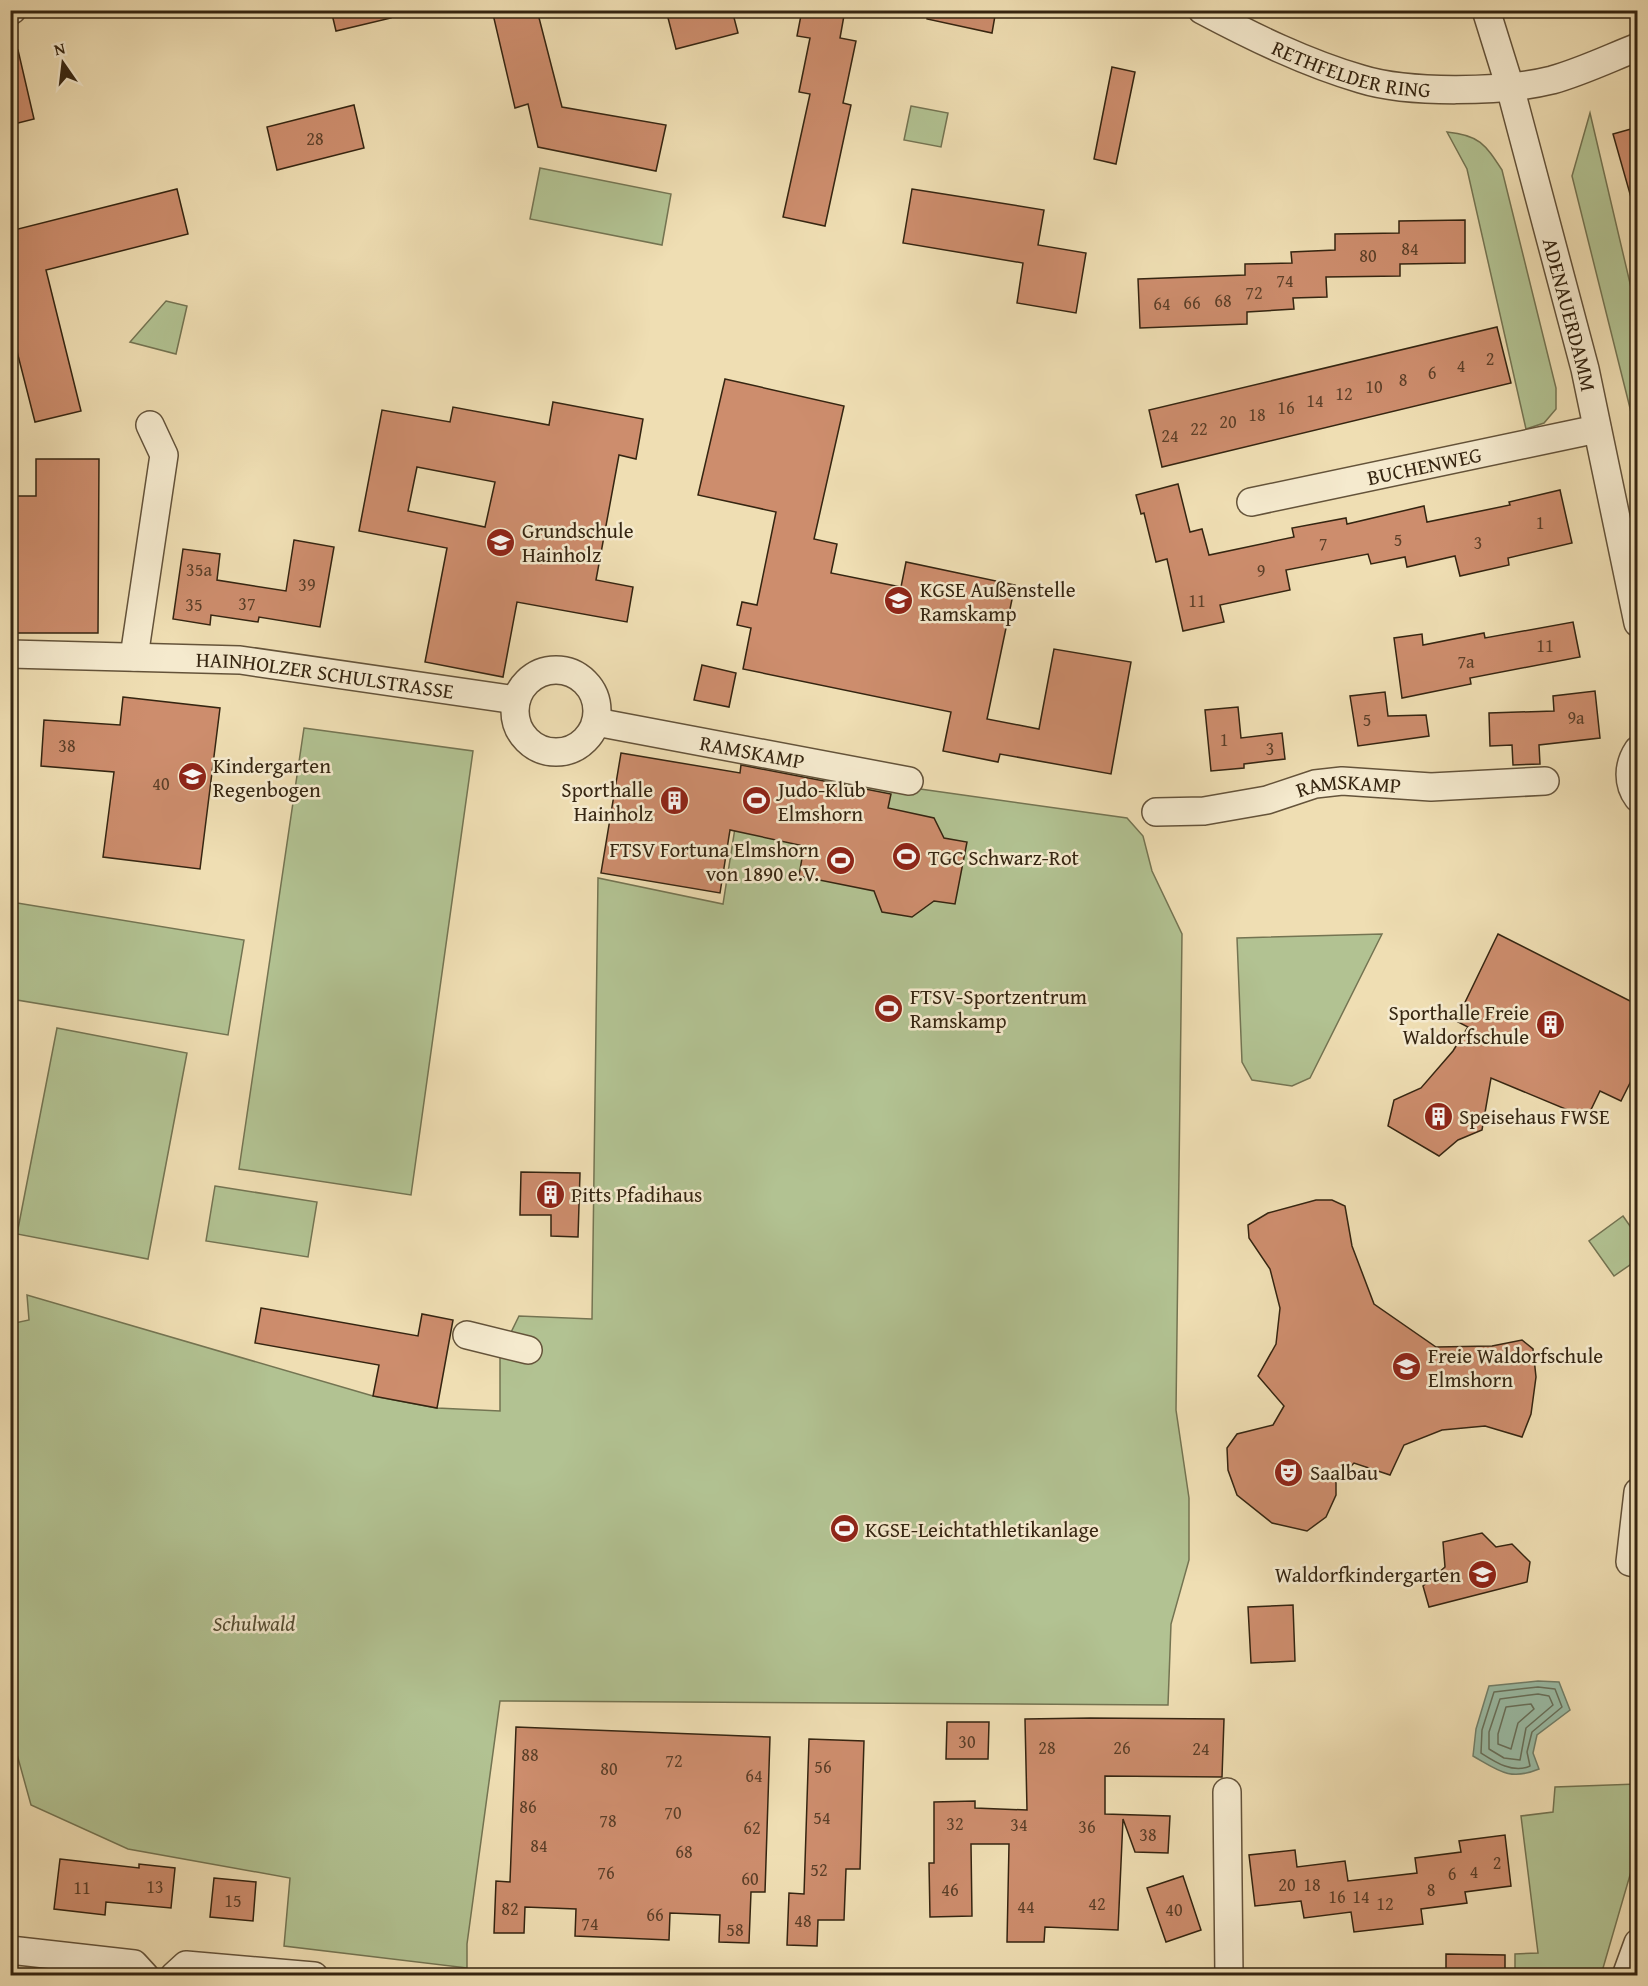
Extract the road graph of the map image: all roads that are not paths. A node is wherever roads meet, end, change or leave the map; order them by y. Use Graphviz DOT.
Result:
graph roads {
  1 [pos="1202,10"];
  2 [pos="1485,10"];
  3 [pos="1638,47"];
  4 [pos="1510,87"];
  5 [pos="150,424"];
  6 [pos="1597,429"];
  7 [pos="1251,502"];
  8 [pos="1638,622"];
  9 [pos="10,654"];
  10 [pos="134,657"];
  11 [pos="516,700"];
  12 [pos="596,722"];
  13 [pos="1638,750"];
  14 [pos="909,781"];
  15 [pos="1545,781"];
  16 [pos="1638,798"];
  17 [pos="1156,812"];
  18 [pos="467,1335"];
  19 [pos="528,1350"];
  20 [pos="1638,1492"];
  21 [pos="1638,1564"];
  22 [pos="1227,1792"];
  23 [pos="1638,1943"];
  24 [pos="10,1950"];
  25 [pos="145,1976"];
  26 [pos="174,1976"];
  27 [pos="314,1976"];
  28 [pos="1229,1976"];
  29 [pos="1626,1976"];
  1 -- 4 [label="street, RETHFELDER RING"];
  2 -- 4 [label="street, ADENAUERDAMM"];
  3 -- 4 [label="street, RETHFELDER RING"];
  4 -- 6 [label="street, ADENAUERDAMM"];
  5 -- 10 [label="street"];
  6 -- 7 [label="street, BUCHENWEG"];
  6 -- 8 [label="street, ADENAUERDAMM"];
  9 -- 10 [label="street, HAINHOLZER SCHULSTRASSE"];
  10 -- 11 [label="street, HAINHOLZER SCHULSTRASSE"];
  11 -- 12 [label="street"];
  11 -- 12 [label="street"];
  12 -- 14 [label="street, RAMSKAMP"];
  13 -- 16 [label="street"];
  15 -- 17 [label="street, RAMSKAMP"];
  18 -- 19 [label="street"];
  20 -- 21 [label="street"];
  22 -- 28 [label="street"];
  23 -- 29 [label="street"];
  24 -- 25 [label="street"];
  26 -- 27 [label="street"];
}
